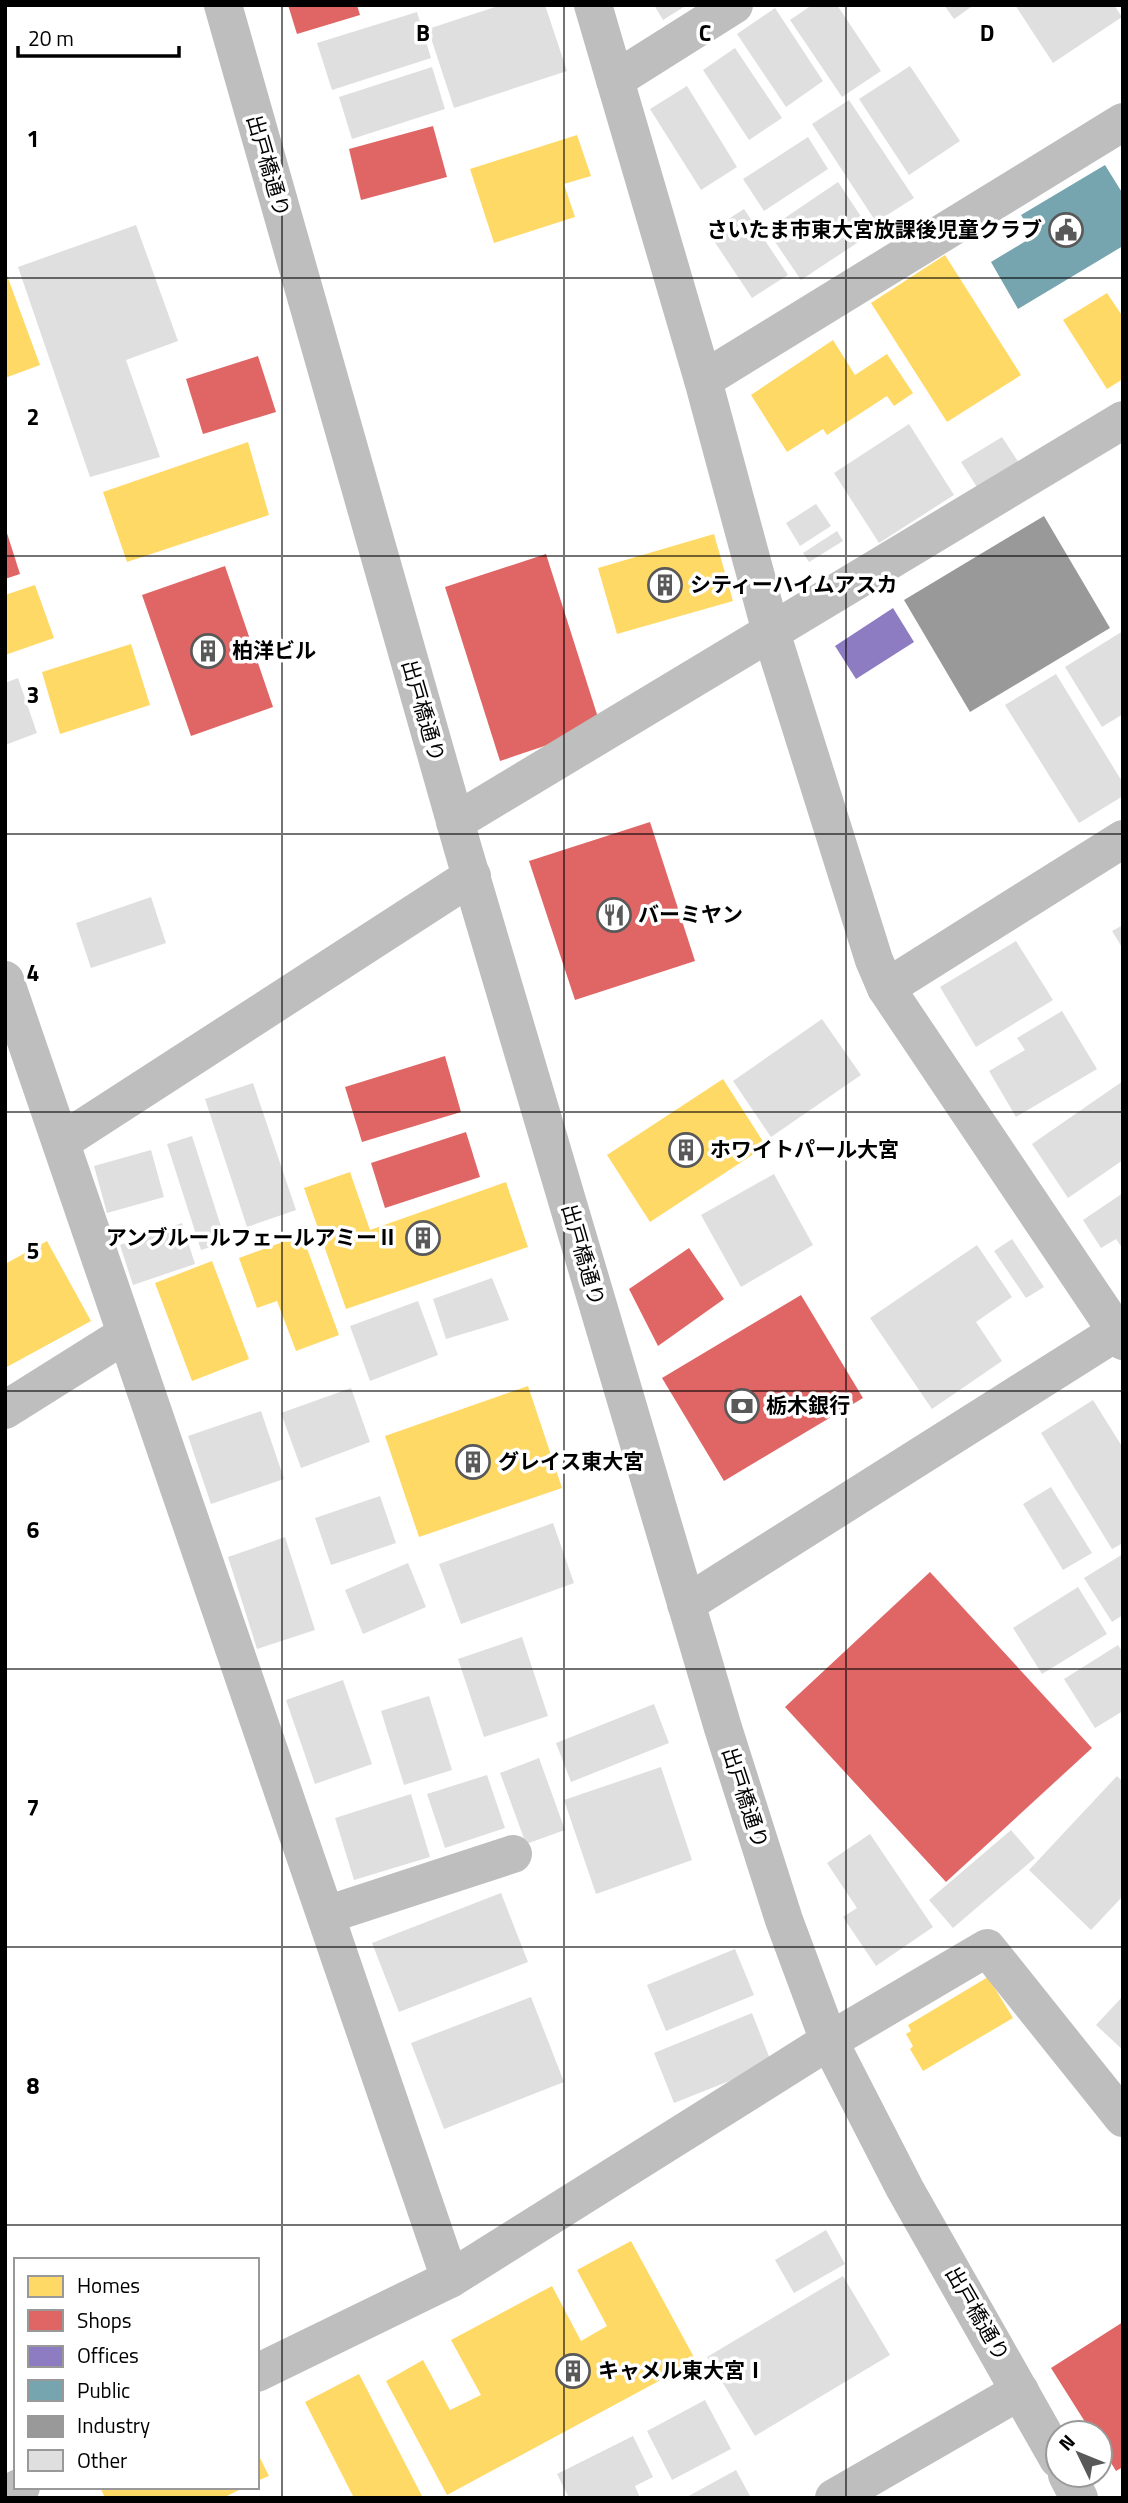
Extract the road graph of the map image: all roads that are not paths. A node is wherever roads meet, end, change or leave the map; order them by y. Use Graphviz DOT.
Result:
graph roads {
  1 [pos="223,5"];
  2 [pos="593,5"];
  3 [pos="734,5"];
  4 [pos="615,80"];
  5 [pos="1123,122"];
  6 [pos="704,380"];
  7 [pos="1123,420"];
  8 [pos="771,632"];
  9 [pos="455,822"];
  10 [pos="1123,839"];
  11 [pos="471,876"];
  12 [pos="5,981"];
  13 [pos="886,988"];
  14 [pos="61,1142"];
  15 [pos="126,1334"];
  16 [pos="1121,1334"];
  17 [pos="5,1410"];
  18 [pos="686,1604"];
  19 [pos="513,1854"];
  20 [pos="326,1915"];
  21 [pos="830,2041"];
  22 [pos="1123,2118"];
  23 [pos="450,2279"];
  24 [pos="259,2372"];
  25 [pos="1020,2391"];
  26 [pos="1044,2434"];
  27 [pos="834,2498"];
  1 -- 9 [label="street, 出戸橋通り"];
  2 -- 4 [label="street"];
  3 -- 4 [label="street"];
  4 -- 6 [label="street"];
  5 -- 6 [label="street"];
  6 -- 8 [label="street"];
  7 -- 8 [label="street"];
  8 -- 9 [label="street"];
  8 -- 13 [label="street"];
  9 -- 11 [label="street, 出戸橋通り"];
  10 -- 13 [label="street"];
  11 -- 14 [label="street"];
  11 -- 18 [label="street, 出戸橋通り"];
  12 -- 14 [label="street"];
  13 -- 16 [label="street"];
  14 -- 15 [label="street"];
  15 -- 17 [label="street"];
  15 -- 20 [label="street"];
  16 -- 18 [label="street"];
  18 -- 21 [label="street, 出戸橋通り"];
  19 -- 20 [label="street"];
  20 -- 23 [label="street"];
  21 -- 22 [label="street"];
  21 -- 23 [label="street"];
  21 -- 25 [label="street, 出戸橋通り"];
  23 -- 24 [label="street"];
  25 -- 26 [label="street, 出戸橋通り"];
  25 -- 27 [label="street"];
}
